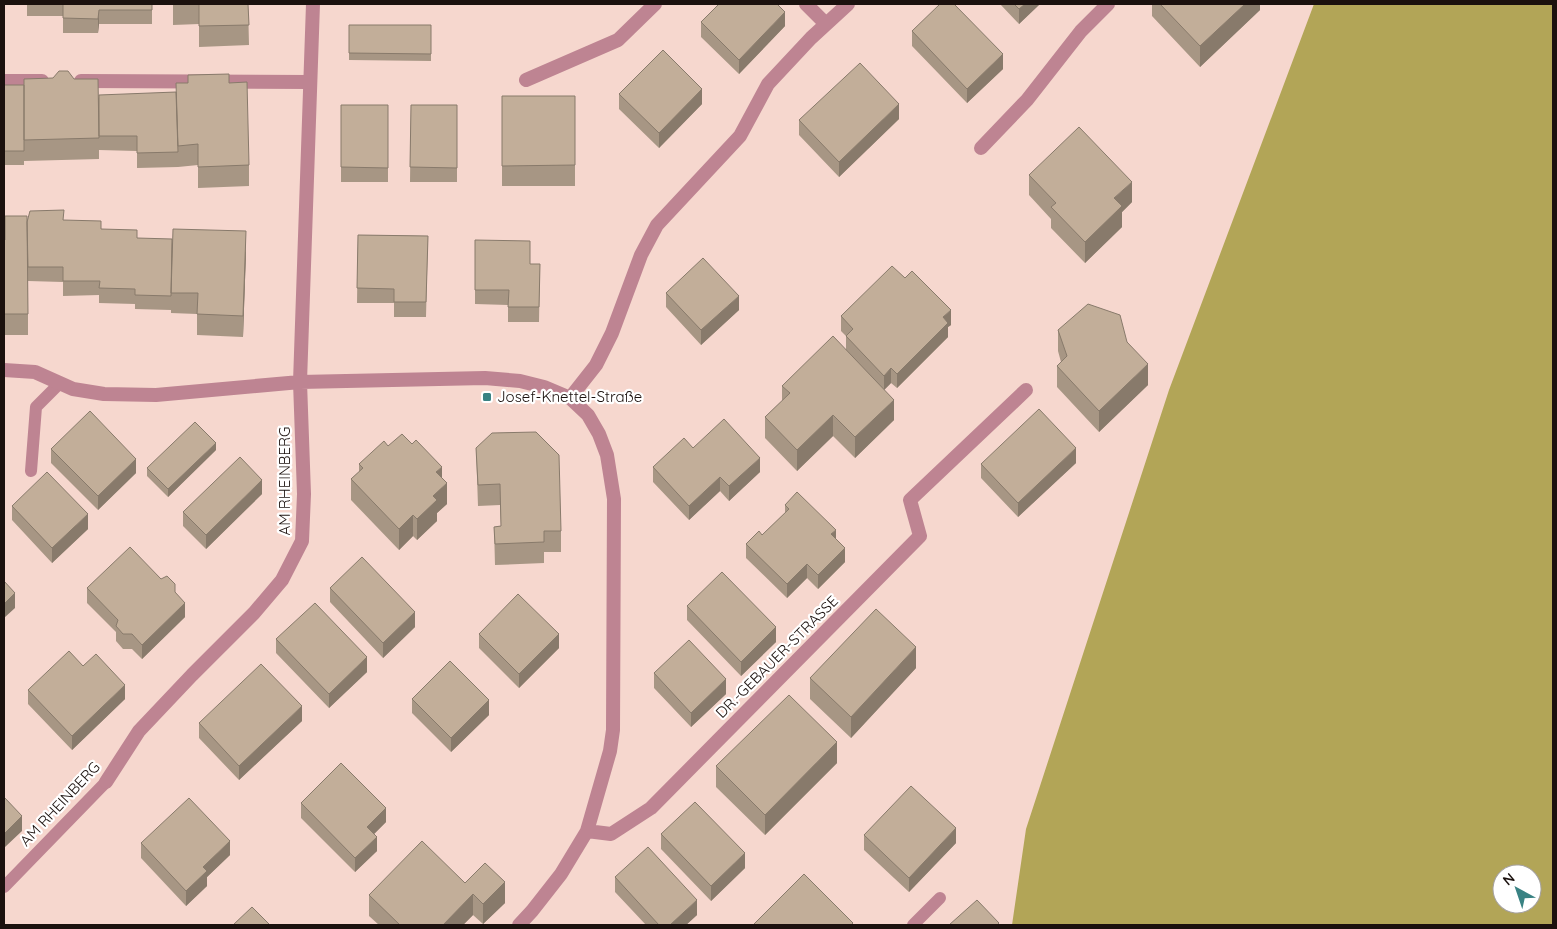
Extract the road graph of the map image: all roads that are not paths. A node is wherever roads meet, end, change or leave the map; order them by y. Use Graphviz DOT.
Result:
graph roads {
  1 [pos="313,4"];
  2 [pos="655,4"];
  3 [pos="806,4"];
  4 [pos="848,4"];
  5 [pos="1108,4"];
  6 [pos="826,24"];
  7 [pos="526,80"];
  8 [pos="4,81"];
  9 [pos="310,82"];
  10 [pos="981,148"];
  11 [pos="4,370"];
  12 [pos="300,382"];
  13 [pos="60,383"];
  14 [pos="1026,390"];
  15 [pos="570,398"];
  16 [pos="31,471"];
  17 [pos="106,782"];
  18 [pos="587,831"];
  19 [pos="4,887"];
  20 [pos="940,898"];
  21 [pos="519,925"];
  22 [pos="913,925"];
  1 -- 9 [label="street, AM RHEINBERG"];
  2 -- 7 [label="street"];
  3 -- 6 [label="street"];
  4 -- 6 [label="street"];
  5 -- 10 [label="street"];
  6 -- 15 [label="street"];
  8 -- 9 [label="street"];
  9 -- 12 [label="street, AM RHEINBERG"];
  11 -- 13 [label="street"];
  12 -- 13 [label="street"];
  12 -- 15 [label="street"];
  12 -- 17 [label="street, AM RHEINBERG"];
  13 -- 16 [label="lane"];
  14 -- 18 [label="street, DR.-GEBAUER-STRASSE"];
  15 -- 18 [label="street"];
  17 -- 19 [label="lane, AM RHEINBERG"];
  18 -- 21 [label="street"];
  20 -- 22 [label="lane"];
}
